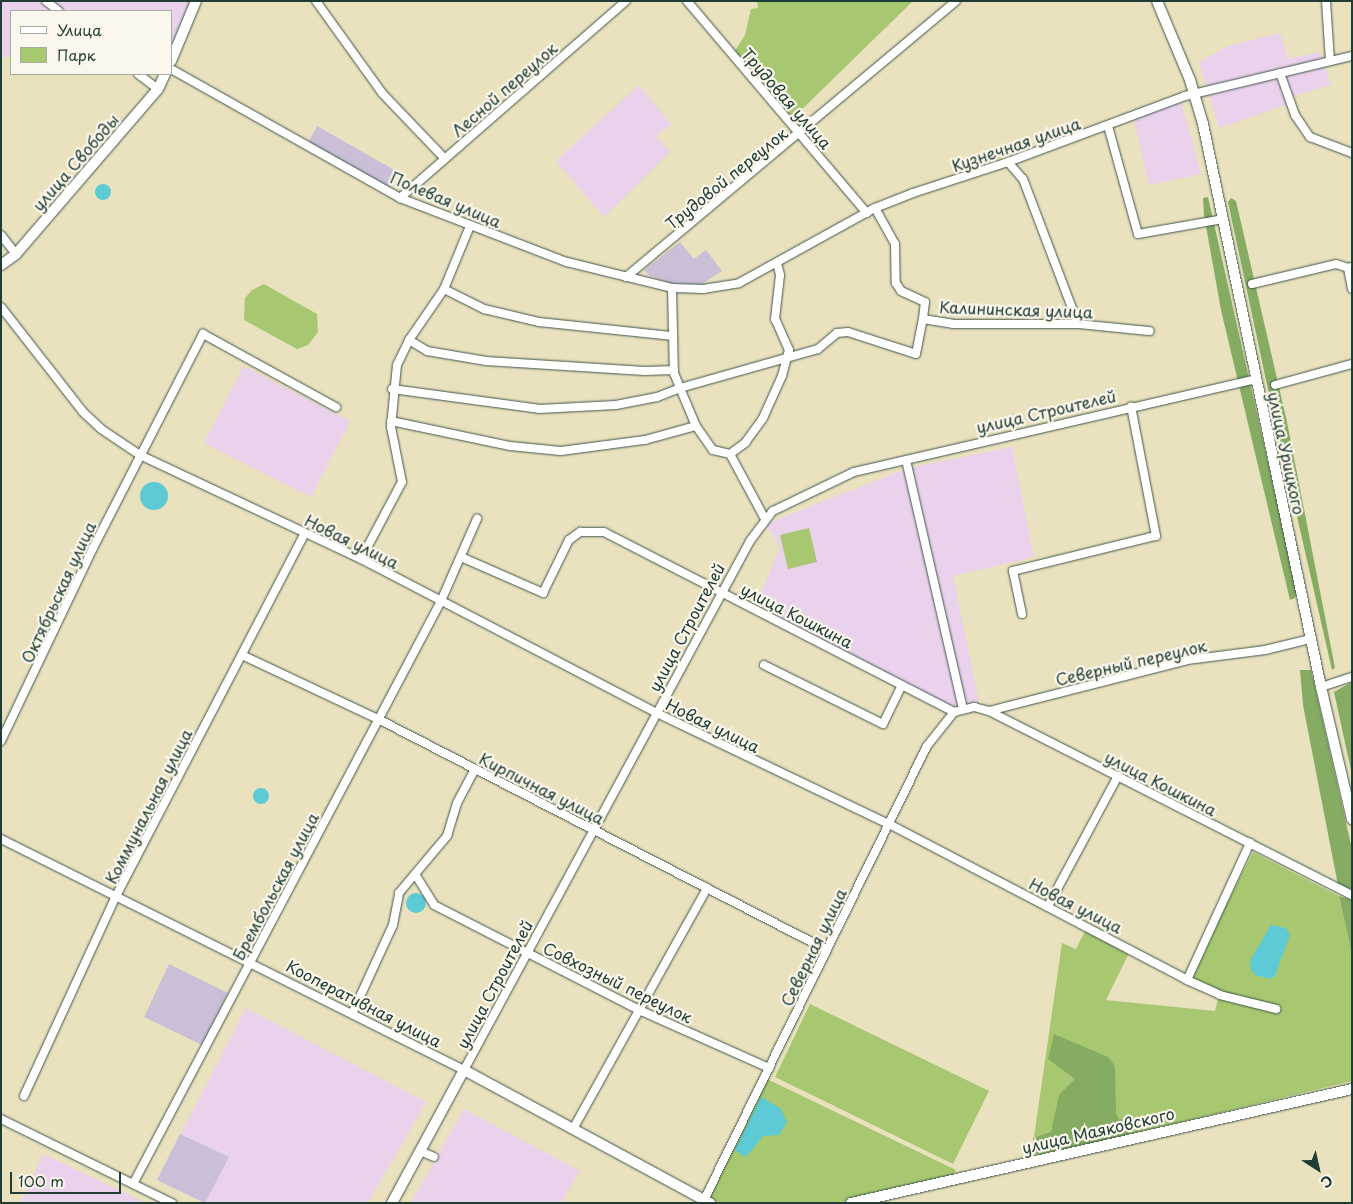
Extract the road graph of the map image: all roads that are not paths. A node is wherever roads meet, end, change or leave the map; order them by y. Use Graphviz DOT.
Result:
graph roads {
  1 [pos="46,1"];
  2 [pos="196,1"];
  3 [pos="316,1"];
  4 [pos="626,1"];
  5 [pos="687,1"];
  6 [pos="956,1"];
  7 [pos="1158,1"];
  8 [pos="1326,1"];
  9 [pos="58,10"];
  10 [pos="1352,56"];
  11 [pos="172,59"];
  12 [pos="1330,61"];
  13 [pos="172,70"];
  14 [pos="1280,72"];
  15 [pos="139,75"];
  16 [pos="165,75"];
  17 [pos="158,89"];
  18 [pos="1194,93"];
  19 [pos="1108,126"];
  20 [pos="800,135"];
  21 [pos="1352,153"];
  22 [pos="445,159"];
  23 [pos="1008,162"];
  24 [pos="400,198"];
  25 [pos="876,208"];
  26 [pos="867,213"];
  27 [pos="1223,219"];
  28 [pos="470,226"];
  29 [pos="1,235"];
  30 [pos="16,254"];
  31 [pos="777,263"];
  32 [pos="1,266"];
  33 [pos="1350,267"];
  34 [pos="626,277"];
  35 [pos="1252,284"];
  36 [pos="672,288"];
  37 [pos="444,289"];
  38 [pos="703,289"];
  39 [pos="1352,290"];
  40 [pos="1,307"];
  41 [pos="923,319"];
  42 [pos="1078,324"];
  43 [pos="1150,331"];
  44 [pos="673,336"];
  45 [pos="409,340"];
  46 [pos="786,357"];
  47 [pos="1352,364"];
  48 [pos="674,370"];
  49 [pos="1256,379"];
  50 [pos="1275,385"];
  51 [pos="680,388"];
  52 [pos="392,389"];
  53 [pos="1130,406"];
  54 [pos="336,407"];
  55 [pos="391,421"];
  56 [pos="696,426"];
  57 [pos="730,454"];
  58 [pos="140,455"];
  59 [pos="906,460"];
  60 [pos="765,519"];
  61 [pos="478,520"];
  62 [pos="305,533"];
  63 [pos="461,558"];
  64 [pos="361,559"];
  65 [pos="722,592"];
  66 [pos="441,601"];
  67 [pos="1022,614"];
  68 [pos="1310,639"];
  69 [pos="242,656"];
  70 [pos="764,665"];
  71 [pos="1352,677"];
  72 [pos="902,685"];
  73 [pos="1321,687"];
  74 [pos="963,708"];
  75 [pos="989,711"];
  76 [pos="954,712"];
  77 [pos="657,713"];
  78 [pos="378,719"];
  79 [pos="1,741"];
  80 [pos="475,769"];
  81 [pos="1118,776"];
  82 [pos="1352,819"];
  83 [pos="889,824"];
  84 [pos="594,829"];
  85 [pos="1,839"];
  86 [pos="1250,843"];
  87 [pos="415,874"];
  88 [pos="707,888"];
  89 [pos="1352,895"];
  90 [pos="116,896"];
  91 [pos="1048,906"];
  92 [pos="827,950"];
  93 [pos="528,953"];
  94 [pos="249,963"];
  95 [pos="1187,980"];
  96 [pos="637,1009"];
  97 [pos="1276,1009"];
  98 [pos="352,1014"];
  99 [pos="769,1068"];
  100 [pos="464,1070"];
  101 [pos="1352,1089"];
  102 [pos="24,1096"];
  103 [pos="1,1119"];
  104 [pos="572,1129"];
  105 [pos="420,1151"];
  106 [pos="434,1157"];
  107 [pos="133,1184"];
  108 [pos="707,1201"];
  109 [pos="172,1203"];
  110 [pos="392,1203"];
  111 [pos="851,1203"];
  1 -- 9 [label="street"];
  2 -- 11 [label="main road"];
  3 -- 22 [label="street"];
  4 -- 22 [label="street, Лесной переулок"];
  5 -- 20 [label="street, Трудовая улица"];
  6 -- 20 [label="street, Трудовой переулок"];
  7 -- 18 [label="main road, улица Урицкого"];
  8 -- 12 [label="street"];
  10 -- 12 [label="street, Кузнечная улица"];
  12 -- 14 [label="street, Кузнечная улица"];
  13 -- 24 [label="street, Полевая улица"];
  14 -- 18 [label="street, Кузнечная улица"];
  14 -- 21 [label="street"];
  15 -- 17 [label="street"];
  16 -- 17 [label="main road, улица Свободы"];
  17 -- 30 [label="main road, улица Свободы"];
  18 -- 19 [label="street, Кузнечная улица"];
  18 -- 27 [label="main road, улица Урицкого"];
  19 -- 23 [label="street, Кузнечная улица"];
  19 -- 27 [label="street"];
  20 -- 26 [label="street, Трудовая улица"];
  20 -- 34 [label="street, Трудовой переулок"];
  22 -- 24 [label="street, Лесной переулок"];
  23 -- 25 [label="street, Кузнечная улица"];
  23 -- 42 [label="street"];
  24 -- 28 [label="street, Полевая улица"];
  25 -- 26 [label="street, Кузнечная улица"];
  25 -- 41 [label="street, Калининская улица"];
  26 -- 31 [label="street, Кузнечная улица"];
  27 -- 49 [label="main road, улица Урицкого"];
  28 -- 34 [label="street, Полевая улица"];
  28 -- 37 [label="street"];
  29 -- 30 [label="street"];
  30 -- 32 [label="main road, улица Свободы"];
  31 -- 38 [label="street, Кузнечная улица"];
  31 -- 46 [label="street"];
  33 -- 35 [label="street"];
  33 -- 39 [label="street"];
  34 -- 36 [label="street, Полевая улица"];
  36 -- 38 [label="street, Полевая улица"];
  36 -- 44 [label="street"];
  37 -- 44 [label="street"];
  37 -- 45 [label="street"];
  40 -- 58 [label="street, Новая улица"];
  41 -- 42 [label="street, Калининская улица"];
  41 -- 46 [label="street"];
  42 -- 43 [label="street, Калининская улица"];
  44 -- 48 [label="street"];
  45 -- 48 [label="street"];
  45 -- 52 [label="street"];
  46 -- 51 [label="street"];
  46 -- 57 [label="street"];
  47 -- 50 [label="street"];
  48 -- 51 [label="street"];
  49 -- 53 [label="street, улица Строителей"];
  49 -- 68 [label="main road, улица Урицкого"];
  51 -- 52 [label="street"];
  51 -- 56 [label="street"];
  52 -- 55 [label="street"];
  53 -- 59 [label="street, улица Строителей"];
  53 -- 67 [label="street"];
  54 -- 58 [label="street"];
  55 -- 56 [label="street"];
  55 -- 64 [label="street"];
  56 -- 57 [label="street"];
  57 -- 60 [label="street"];
  58 -- 62 [label="street, Новая улица"];
  58 -- 79 [label="street, Октябрьская улица"];
  59 -- 60 [label="street, улица Строителей"];
  59 -- 74 [label="street"];
  60 -- 65 [label="street, улица Строителей"];
  61 -- 63 [label="street, Брембольская улица"];
  62 -- 64 [label="street, Новая улица"];
  62 -- 69 [label="street, Коммунальная улица"];
  63 -- 65 [label="street, улица Кошкина"];
  63 -- 66 [label="street, Брембольская улица"];
  64 -- 66 [label="street, Новая улица"];
  65 -- 72 [label="street, улица Кошкина"];
  65 -- 77 [label="street, улица Строителей"];
  66 -- 77 [label="street, Новая улица"];
  66 -- 78 [label="street, Брембольская улица"];
  68 -- 73 [label="main road, улица Урицкого"];
  68 -- 75 [label="street, Северный переулок"];
  69 -- 78 [label="street, Кирпичная улица"];
  69 -- 90 [label="street, Коммунальная улица"];
  70 -- 72 [label="street"];
  71 -- 73 [label="street"];
  72 -- 76 [label="street, улица Кошкина"];
  73 -- 82 [label="main road, улица Урицкого"];
  74 -- 75 [label="street, улица Кошкина"];
  74 -- 76 [label="street"];
  75 -- 81 [label="street, улица Кошкина"];
  76 -- 83 [label="street, Северная улица"];
  77 -- 83 [label="street, Новая улица"];
  77 -- 84 [label="street, улица Строителей"];
  78 -- 80 [label="street, Кирпичная улица"];
  78 -- 94 [label="street, Брембольская улица"];
  80 -- 84 [label="street, Кирпичная улица"];
  80 -- 87 [label="street"];
  81 -- 86 [label="street, улица Кошкина"];
  81 -- 91 [label="street"];
  83 -- 91 [label="street, Новая улица"];
  83 -- 92 [label="street, Северная улица"];
  84 -- 88 [label="street, Кирпичная улица"];
  84 -- 93 [label="street, улица Строителей"];
  85 -- 90 [label="street, Кооперативная улица"];
  86 -- 89 [label="street, улица Кошкина"];
  86 -- 95 [label="street"];
  87 -- 93 [label="street, Совхозный переулок"];
  87 -- 98 [label="street"];
  88 -- 92 [label="street, Кирпичная улица"];
  88 -- 96 [label="street"];
  90 -- 94 [label="street, Кооперативная улица"];
  90 -- 102 [label="street, Коммунальная улица"];
  91 -- 95 [label="street, Новая улица"];
  92 -- 99 [label="street, Северная улица"];
  93 -- 96 [label="street, Совхозный переулок"];
  93 -- 100 [label="street, улица Строителей"];
  94 -- 98 [label="street, Кооперативная улица"];
  94 -- 107 [label="street, Брембольская улица"];
  95 -- 97 [label="street, Новая улица"];
  96 -- 99 [label="street, Совхозный переулок"];
  96 -- 104 [label="street"];
  98 -- 100 [label="street, Кооперативная улица"];
  99 -- 108 [label="street, Северная улица"];
  100 -- 104 [label="main road, Кооперативная улица"];
  100 -- 105 [label="main road, улица Строителей"];
  101 -- 111 [label="main road, улица Маяковского"];
  103 -- 107 [label="street"];
  104 -- 108 [label="main road, Кооперативная улица"];
  105 -- 106 [label="street"];
  105 -- 110 [label="main road, улица Строителей"];
  107 -- 109 [label="street"];
}
